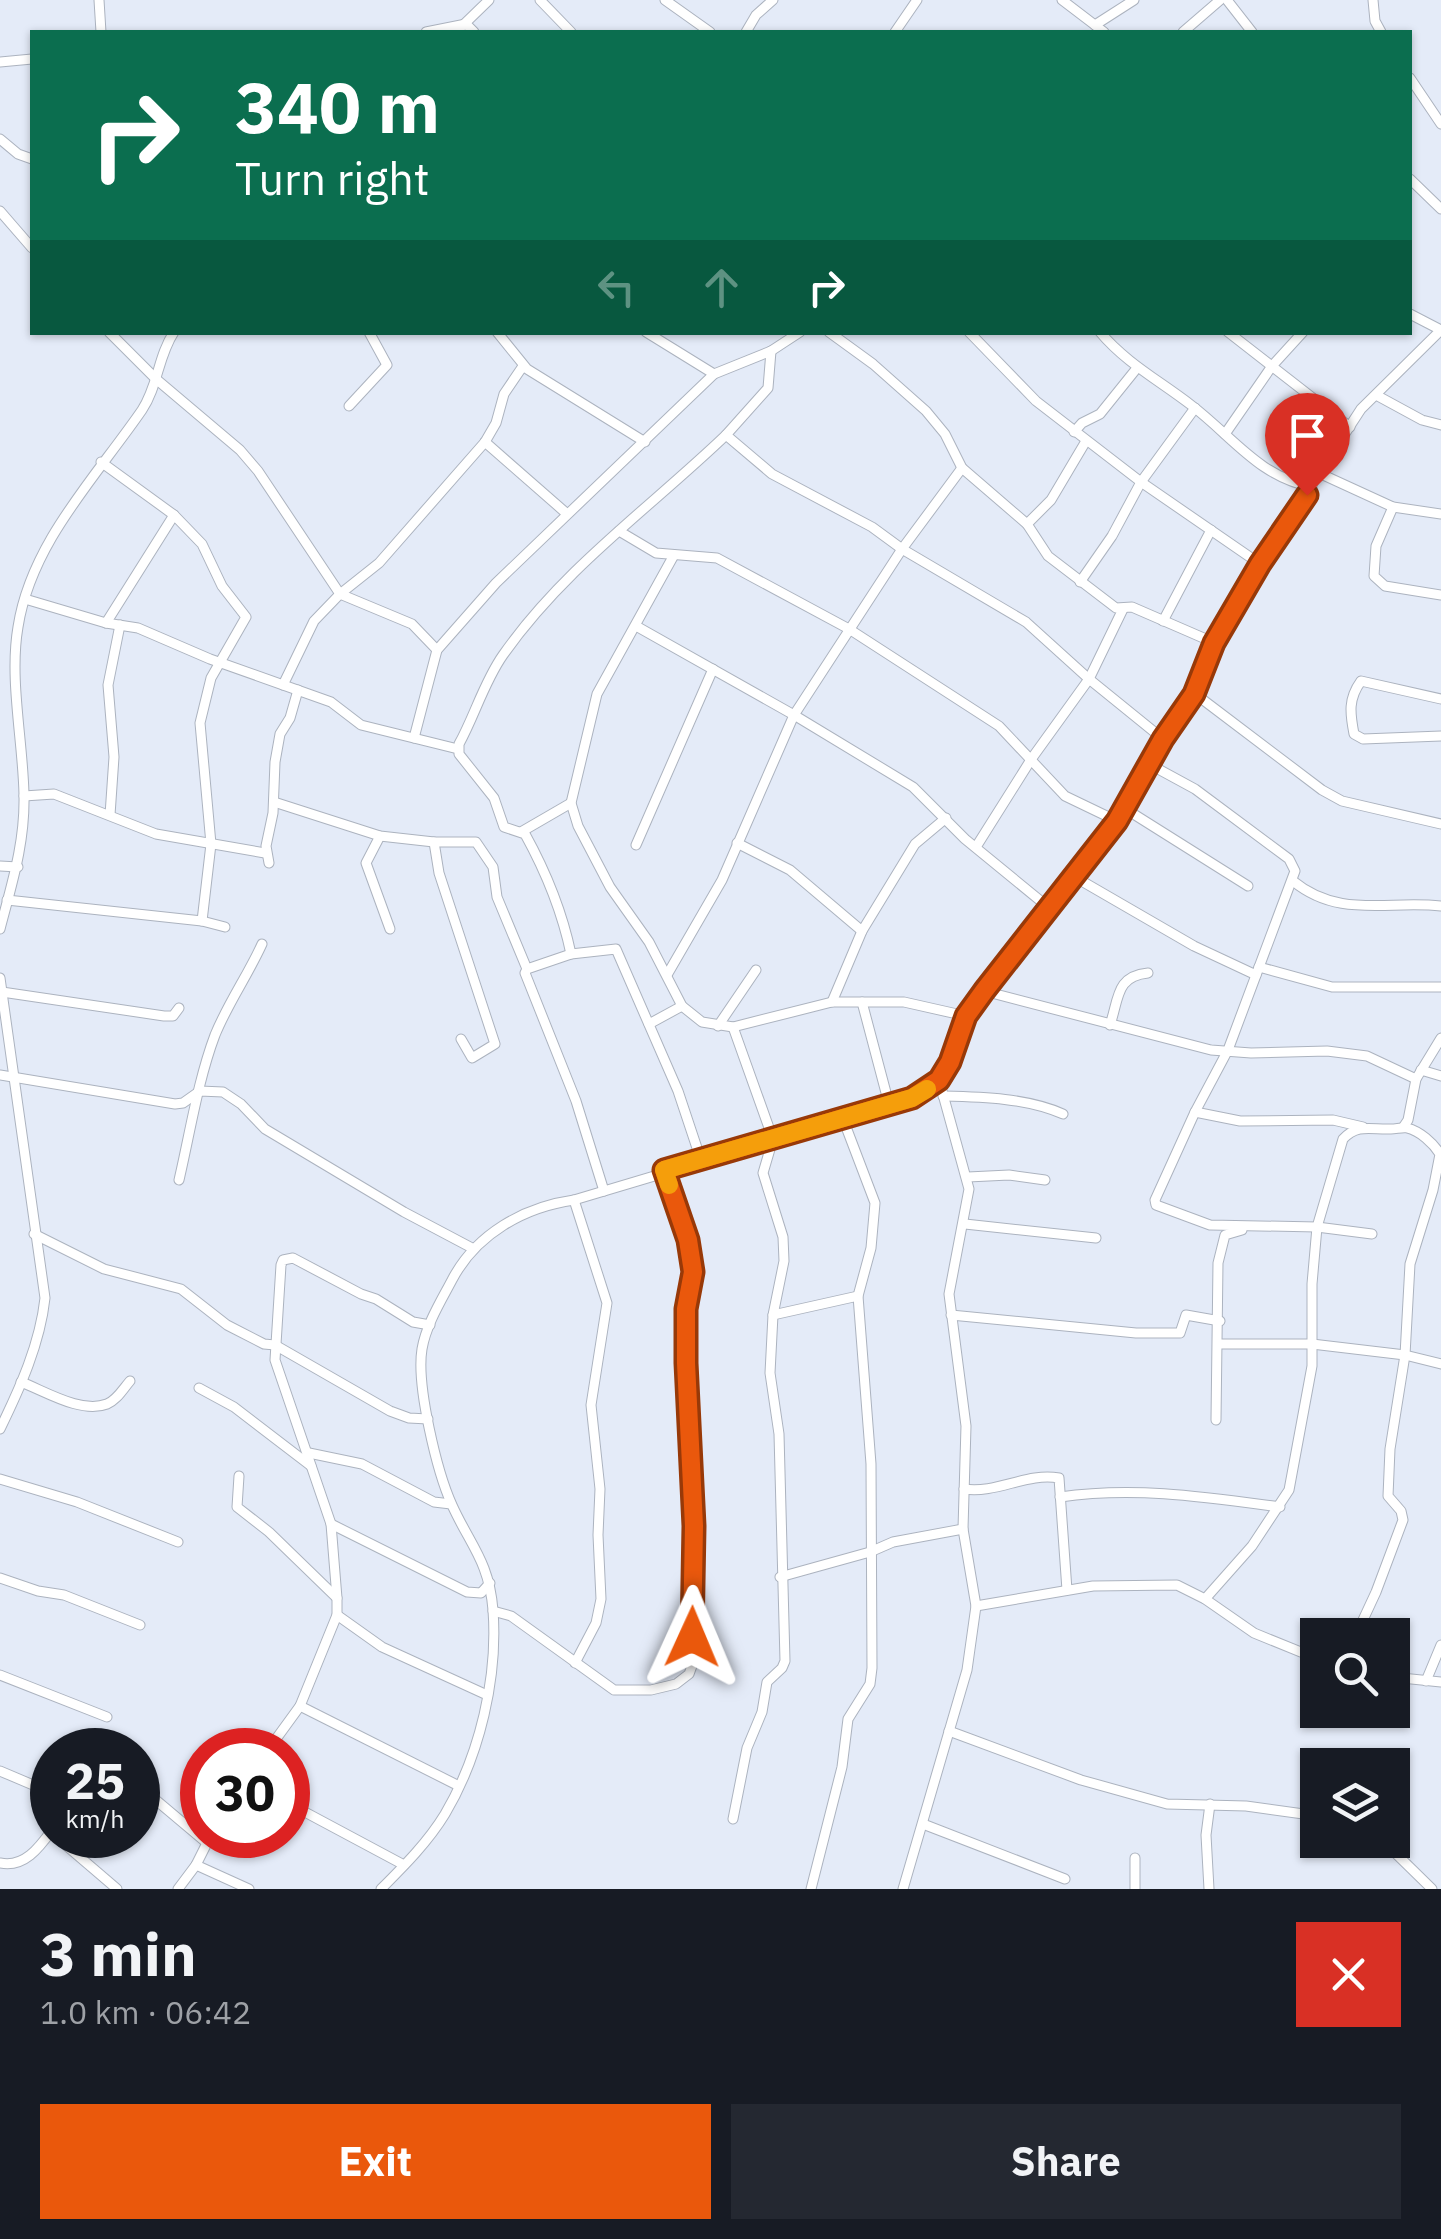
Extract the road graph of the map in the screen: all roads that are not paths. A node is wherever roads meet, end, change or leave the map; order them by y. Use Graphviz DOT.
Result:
graph roads {
  1 [pos="98,0"];
  2 [pos="489,0"];
  3 [pos="540,0"];
  4 [pos="665,0"];
  5 [pos="917,0"];
  6 [pos="1062,0"];
  7 [pos="1134,0"];
  8 [pos="1223,0"];
  9 [pos="1374,0"];
  10 [pos="764,2"];
  11 [pos="466,24"];
  12 [pos="1095,26"];
  13 [pos="101,30"];
  14 [pos="436,30"];
  15 [pos="458,30"];
  16 [pos="472,30"];
  17 [pos="570,30"];
  18 [pos="707,30"];
  19 [pos="747,30"];
  20 [pos="897,30"];
  21 [pos="1101,30"];
  22 [pos="1186,30"];
  23 [pos="1250,30"];
  24 [pos="1380,30"];
  25 [pos="30,59"];
  26 [pos="0,62"];
  27 [pos="1412,81"];
  28 [pos="1441,124"];
  29 [pos="0,139"];
  30 [pos="30,158"];
  31 [pos="1412,180"];
  32 [pos="1441,209"];
  33 [pos="0,211"];
  34 [pos="30,246"];
  35 [pos="1412,315"];
  36 [pos="112,335"];
  37 [pos="173,335"];
  38 [pos="371,335"];
  39 [pos="499,335"];
  40 [pos="651,335"];
  41 [pos="796,335"];
  42 [pos="833,335"];
  43 [pos="972,335"];
  44 [pos="1103,335"];
  45 [pos="1232,335"];
  46 [pos="1300,335"];
  47 [pos="772,351"];
  48 [pos="523,366"];
  49 [pos="1272,366"];
  50 [pos="1137,368"];
  51 [pos="714,374"];
  52 [pos="156,379"];
  53 [pos="1376,394"];
  54 [pos="349,406"];
  55 [pos="1195,408"];
  56 [pos="1441,425"];
  57 [pos="1350,426"];
  58 [pos="1074,432"];
  59 [pos="726,434"];
  60 [pos="1225,434"];
  61 [pos="1086,441"];
  62 [pos="485,442"];
  63 [pos="645,442"];
  64 [pos="101,462"];
  65 [pos="962,468"];
  66 [pos="1320,474"];
  67 [pos="1140,482"];
  68 [pos="1312,487"];
  69 [pos="1393,507"];
  70 [pos="566,513"];
  71 [pos="1441,514"];
  72 [pos="174,515"];
  73 [pos="1027,524"];
  74 [pos="619,530"];
  75 [pos="1211,530"];
  76 [pos="902,550"];
  77 [pos="674,555"];
  78 [pos="1260,564"];
  79 [pos="1080,582"];
  80 [pos="340,594"];
  81 [pos="1441,594"];
  82 [pos="25,599"];
  83 [pos="1122,609"];
  84 [pos="1163,620"];
  85 [pos="106,624"];
  86 [pos="120,624"];
  87 [pos="636,626"];
  88 [pos="850,629"];
  89 [pos="1214,643"];
  90 [pos="437,650"];
  91 [pos="220,663"];
  92 [pos="714,669"];
  93 [pos="1089,679"];
  94 [pos="283,684"];
  95 [pos="298,690"];
  96 [pos="1194,694"];
  97 [pos="1441,699"];
  98 [pos="794,715"];
  99 [pos="1441,736"];
  100 [pos="414,738"];
  101 [pos="1163,739"];
  102 [pos="458,749"];
  103 [pos="1032,758"];
  104 [pos="1149,764"];
  105 [pos="24,796"];
  106 [pos="274,802"];
  107 [pos="571,804"];
  108 [pos="1124,808"];
  109 [pos="110,815"];
  110 [pos="946,818"];
  111 [pos="1117,821"];
  112 [pos="1441,824"];
  113 [pos="522,832"];
  114 [pos="380,836"];
  115 [pos="434,842"];
  116 [pos="737,843"];
  117 [pos="211,844"];
  118 [pos="636,846"];
  119 [pos="976,848"];
  120 [pos="0,866"];
  121 [pos="18,867"];
  122 [pos="1073,876"];
  123 [pos="1294,881"];
  124 [pos="1248,886"];
  125 [pos="8,900"];
  126 [pos="1441,906"];
  127 [pos="1048,907"];
  128 [pos="202,920"];
  129 [pos="225,927"];
  130 [pos="0,929"];
  131 [pos="390,929"];
  132 [pos="862,930"];
  133 [pos="262,944"];
  134 [pos="571,954"];
  135 [pos="527,969"];
  136 [pos="756,970"];
  137 [pos="1258,971"];
  138 [pos="1148,974"];
  139 [pos="667,975"];
  140 [pos="0,978"];
  141 [pos="1441,987"];
  142 [pos="984,991"];
  143 [pos="2,992"];
  144 [pos="832,1002"];
  145 [pos="862,1002"];
  146 [pos="682,1006"];
  147 [pos="179,1008"];
  148 [pos="966,1016"];
  149 [pos="649,1024"];
  150 [pos="1110,1025"];
  151 [pos="718,1026"];
  152 [pos="733,1027"];
  153 [pos="1441,1038"];
  154 [pos="461,1039"];
  155 [pos="1228,1050"];
  156 [pos="6,1075"];
  157 [pos="1419,1075"];
  158 [pos="1441,1076"];
  159 [pos="939,1080"];
  160 [pos="200,1090"];
  161 [pos="943,1096"];
  162 [pos="890,1104"];
  163 [pos="1195,1112"];
  164 [pos="1063,1114"];
  165 [pos="844,1118"];
  166 [pos="1404,1126"];
  167 [pos="1364,1127"];
  168 [pos="773,1139"];
  169 [pos="1441,1154"];
  170 [pos="701,1160"];
  171 [pos="664,1170"];
  172 [pos="968,1176"];
  173 [pos="178,1180"];
  174 [pos="1044,1180"];
  175 [pos="604,1191"];
  176 [pos="574,1200"];
  177 [pos="965,1224"];
  178 [pos="1317,1227"];
  179 [pos="1244,1228"];
  180 [pos="34,1234"];
  181 [pos="1372,1234"];
  182 [pos="1096,1238"];
  183 [pos="472,1248"];
  184 [pos="858,1296"];
  185 [pos="951,1315"];
  186 [pos="774,1316"];
  187 [pos="1220,1322"];
  188 [pos="430,1324"];
  189 [pos="1218,1344"];
  190 [pos="1312,1344"];
  191 [pos="275,1346"];
  192 [pos="1405,1355"];
  193 [pos="1441,1364"];
  194 [pos="21,1382"];
  195 [pos="130,1382"];
  196 [pos="198,1388"];
  197 [pos="428,1419"];
  198 [pos="1216,1420"];
  199 [pos="0,1429"];
  200 [pos="309,1453"];
  201 [pos="312,1467"];
  202 [pos="239,1476"];
  203 [pos="0,1478"];
  204 [pos="964,1489"];
  205 [pos="1060,1497"];
  206 [pos="452,1504"];
  207 [pos="1280,1507"];
  208 [pos="331,1524"];
  209 [pos="963,1528"];
  210 [pos="178,1542"];
  211 [pos="870,1552"];
  212 [pos="0,1578"];
  213 [pos="780,1578"];
  214 [pos="490,1584"];
  215 [pos="1067,1590"];
  216 [pos="337,1598"];
  217 [pos="1205,1599"];
  218 [pos="976,1606"];
  219 [pos="493,1611"];
  220 [pos="336,1615"];
  221 [pos="1364,1618"];
  222 [pos="140,1625"];
  223 [pos="1441,1645"];
  224 [pos="1300,1652"];
  225 [pos="575,1663"];
  226 [pos="0,1675"];
  227 [pos="1410,1679"];
  228 [pos="1426,1681"];
  229 [pos="1441,1682"];
  230 [pos="487,1695"];
  231 [pos="300,1706"];
  232 [pos="107,1717"];
  233 [pos="284,1728"];
  234 [pos="948,1731"];
  235 [pos="0,1771"];
  236 [pos="30,1784"];
  237 [pos="459,1786"];
  238 [pos="160,1802"];
  239 [pos="1210,1804"];
  240 [pos="1300,1814"];
  241 [pos="310,1815"];
  242 [pos="180,1817"];
  243 [pos="733,1819"];
  244 [pos="922,1824"];
  245 [pos="30,1854"];
  246 [pos="77,1858"];
  247 [pos="200,1858"];
  248 [pos="1135,1858"];
  249 [pos="1400,1858"];
  250 [pos="0,1863"];
  251 [pos="196,1865"];
  252 [pos="404,1865"];
  253 [pos="1065,1879"];
  254 [pos="117,1889"];
  255 [pos="178,1889"];
  256 [pos="249,1889"];
  257 [pos="381,1889"];
  258 [pos="811,1889"];
  259 [pos="902,1889"];
  260 [pos="1134,1889"];
  261 [pos="1209,1889"];
  262 [pos="1432,1889"];
  1 -- 13 [label="street"];
  2 -- 11 [label="street"];
  3 -- 17 [label="street"];
  4 -- 18 [label="street"];
  5 -- 20 [label="street"];
  6 -- 12 [label="street"];
  7 -- 12 [label="street"];
  8 -- 22 [label="street"];
  8 -- 23 [label="street"];
  9 -- 24 [label="street"];
  10 -- 19 [label="street"];
  11 -- 14 [label="street"];
  11 -- 15 [label="street"];
  11 -- 16 [label="street"];
  12 -- 21 [label="street"];
  25 -- 26 [label="street"];
  27 -- 28 [label="street"];
  29 -- 30 [label="street"];
  31 -- 32 [label="street"];
  33 -- 34 [label="street"];
  35 -- 53 [label="street"];
  36 -- 52 [label="street"];
  37 -- 52 [label="street"];
  38 -- 54 [label="street"];
  39 -- 48 [label="street"];
  40 -- 51 [label="street"];
  41 -- 47 [label="street"];
  42 -- 65 [label="street"];
  43 -- 58 [label="street"];
  44 -- 50 [label="street"];
  45 -- 49 [label="street"];
  46 -- 49 [label="street"];
  47 -- 51 [label="street"];
  47 -- 59 [label="street"];
  48 -- 62 [label="street"];
  48 -- 63 [label="street"];
  49 -- 57 [label="street"];
  49 -- 60 [label="street"];
  50 -- 55 [label="street"];
  50 -- 58 [label="street"];
  51 -- 63 [label="street"];
  52 -- 64 [label="street"];
  52 -- 80 [label="street"];
  53 -- 56 [label="street"];
  53 -- 57 [label="street"];
  55 -- 60 [label="street"];
  55 -- 67 [label="street"];
  57 -- 66 [label="street"];
  58 -- 61 [label="street"];
  59 -- 74 [label="street"];
  59 -- 76 [label="street"];
  60 -- 68 [label="street"];
  61 -- 67 [label="street"];
  61 -- 73 [label="street"];
  62 -- 70 [label="street"];
  62 -- 80 [label="street"];
  63 -- 70 [label="street"];
  64 -- 72 [label="street"];
  64 -- 82 [label="street"];
  65 -- 73 [label="street"];
  65 -- 76 [label="street"];
  66 -- 68 [label="street"];
  66 -- 69 [label="street"];
  67 -- 75 [label="street"];
  67 -- 79 [label="street"];
  68 -- 78 [label="street"];
  69 -- 71 [label="street"];
  69 -- 81 [label="street"];
  70 -- 90 [label="street"];
  72 -- 85 [label="street"];
  72 -- 91 [label="street"];
  73 -- 79 [label="street"];
  74 -- 77 [label="street"];
  74 -- 102 [label="street"];
  75 -- 78 [label="street"];
  75 -- 84 [label="street"];
  76 -- 88 [label="street"];
  76 -- 93 [label="street"];
  77 -- 87 [label="street"];
  77 -- 88 [label="street"];
  78 -- 89 [label="street"];
  79 -- 83 [label="street"];
  80 -- 90 [label="street"];
  80 -- 94 [label="street"];
  82 -- 85 [label="street"];
  82 -- 105 [label="street"];
  83 -- 84 [label="street"];
  83 -- 93 [label="street"];
  84 -- 89 [label="street"];
  85 -- 86 [label="street"];
  86 -- 91 [label="street"];
  86 -- 109 [label="street"];
  87 -- 92 [label="street"];
  87 -- 107 [label="street"];
  88 -- 98 [label="street"];
  88 -- 103 [label="street"];
  89 -- 96 [label="street"];
  90 -- 100 [label="street"];
  91 -- 94 [label="street"];
  91 -- 117 [label="street"];
  92 -- 98 [label="street"];
  92 -- 118 [label="street"];
  93 -- 101 [label="street"];
  93 -- 103 [label="street"];
  94 -- 95 [label="street"];
  95 -- 100 [label="street"];
  95 -- 106 [label="street"];
  96 -- 101 [label="street"];
  96 -- 112 [label="street"];
  97 -- 99 [label="street"];
  98 -- 110 [label="street"];
  98 -- 116 [label="street"];
  100 -- 102 [label="street"];
  101 -- 104 [label="street"];
  102 -- 113 [label="street"];
  103 -- 111 [label="street"];
  103 -- 119 [label="street"];
  104 -- 108 [label="street"];
  104 -- 123 [label="street"];
  105 -- 109 [label="street"];
  105 -- 121 [label="street"];
  106 -- 114 [label="street"];
  106 -- 117 [label="street"];
  107 -- 113 [label="street"];
  107 -- 139 [label="street"];
  108 -- 111 [label="street"];
  108 -- 124 [label="street"];
  109 -- 117 [label="street"];
  110 -- 119 [label="street"];
  110 -- 132 [label="street"];
  111 -- 122 [label="street"];
  113 -- 134 [label="street"];
  114 -- 115 [label="street"];
  114 -- 131 [label="street"];
  115 -- 135 [label="street"];
  115 -- 154 [label="street"];
  116 -- 132 [label="street"];
  116 -- 139 [label="street"];
  117 -- 128 [label="street"];
  119 -- 127 [label="street"];
  120 -- 121 [label="street"];
  121 -- 125 [label="street"];
  122 -- 127 [label="street"];
  122 -- 137 [label="street"];
  123 -- 126 [label="street"];
  123 -- 137 [label="street"];
  125 -- 128 [label="street"];
  125 -- 130 [label="street"];
  127 -- 142 [label="street"];
  128 -- 129 [label="street"];
  132 -- 144 [label="street"];
  133 -- 160 [label="street"];
  134 -- 135 [label="street"];
  134 -- 149 [label="street"];
  135 -- 175 [label="street"];
  136 -- 151 [label="street"];
  137 -- 141 [label="street"];
  137 -- 155 [label="street"];
  138 -- 150 [label="street"];
  139 -- 146 [label="street"];
  140 -- 143 [label="street"];
  142 -- 148 [label="street"];
  142 -- 150 [label="street"];
  143 -- 147 [label="street"];
  143 -- 156 [label="street"];
  144 -- 145 [label="street"];
  144 -- 152 [label="street"];
  145 -- 148 [label="street"];
  145 -- 162 [label="street"];
  146 -- 149 [label="street"];
  146 -- 151 [label="street"];
  148 -- 159 [label="street"];
  149 -- 170 [label="street"];
  150 -- 155 [label="street"];
  151 -- 152 [label="street"];
  152 -- 168 [label="street"];
  153 -- 157 [label="street"];
  155 -- 157 [label="street"];
  155 -- 163 [label="street"];
  156 -- 160 [label="street"];
  156 -- 180 [label="street"];
  157 -- 158 [label="street"];
  157 -- 166 [label="street"];
  159 -- 161 [label="street"];
  159 -- 162 [label="street"];
  160 -- 173 [label="street"];
  160 -- 183 [label="street"];
  161 -- 164 [label="street"];
  161 -- 172 [label="street"];
  162 -- 165 [label="street"];
  163 -- 167 [label="street"];
  163 -- 179 [label="street"];
  165 -- 168 [label="street"];
  165 -- 184 [label="street"];
  166 -- 167 [label="street"];
  166 -- 169 [label="street"];
  167 -- 178 [label="street"];
  168 -- 170 [label="street"];
  168 -- 186 [label="street"];
  169 -- 192 [label="street"];
  170 -- 171 [label="street"];
  171 -- 175 [label="street"];
  171 -- 225 [label="street"];
  172 -- 174 [label="street"];
  172 -- 177 [label="street"];
  175 -- 176 [label="street"];
  176 -- 183 [label="street"];
  176 -- 225 [label="street"];
  177 -- 182 [label="street"];
  177 -- 185 [label="street"];
  178 -- 179 [label="street"];
  178 -- 181 [label="street"];
  178 -- 190 [label="street"];
  179 -- 187 [label="street"];
  180 -- 191 [label="street"];
  180 -- 194 [label="street"];
  183 -- 188 [label="street"];
  184 -- 186 [label="street"];
  184 -- 211 [label="street"];
  185 -- 187 [label="street"];
  185 -- 204 [label="street"];
  186 -- 213 [label="street"];
  187 -- 189 [label="street"];
  188 -- 191 [label="street"];
  188 -- 197 [label="street"];
  189 -- 190 [label="street"];
  189 -- 198 [label="street"];
  190 -- 192 [label="street"];
  190 -- 207 [label="street"];
  191 -- 197 [label="street"];
  191 -- 200 [label="street"];
  192 -- 193 [label="street"];
  192 -- 221 [label="street"];
  194 -- 195 [label="street"];
  194 -- 199 [label="street"];
  196 -- 201 [label="street"];
  197 -- 206 [label="street"];
  200 -- 201 [label="street"];
  200 -- 206 [label="street"];
  201 -- 208 [label="street"];
  202 -- 216 [label="street"];
  203 -- 210 [label="street"];
  204 -- 205 [label="street"];
  204 -- 209 [label="street"];
  205 -- 207 [label="street"];
  205 -- 215 [label="street"];
  206 -- 214 [label="street"];
  207 -- 217 [label="street"];
  208 -- 214 [label="street"];
  208 -- 216 [label="street"];
  209 -- 211 [label="street"];
  209 -- 218 [label="street"];
  211 -- 213 [label="street"];
  211 -- 258 [label="street"];
  212 -- 222 [label="street"];
  213 -- 243 [label="street"];
  214 -- 219 [label="street"];
  215 -- 217 [label="street"];
  215 -- 218 [label="street"];
  216 -- 220 [label="street"];
  217 -- 224 [label="street"];
  218 -- 234 [label="street"];
  219 -- 225 [label="street"];
  219 -- 230 [label="street"];
  220 -- 230 [label="street"];
  220 -- 231 [label="street"];
  223 -- 228 [label="street"];
  226 -- 232 [label="street"];
  227 -- 228 [label="street"];
  228 -- 229 [label="street"];
  230 -- 237 [label="street"];
  231 -- 233 [label="street"];
  231 -- 237 [label="street"];
  234 -- 239 [label="street"];
  234 -- 244 [label="street"];
  235 -- 236 [label="street"];
  237 -- 252 [label="street"];
  238 -- 242 [label="street"];
  239 -- 240 [label="street"];
  239 -- 261 [label="street"];
  241 -- 252 [label="street"];
  244 -- 253 [label="street"];
  244 -- 259 [label="street"];
  245 -- 250 [label="street"];
  246 -- 254 [label="street"];
  247 -- 251 [label="street"];
  248 -- 260 [label="street"];
  249 -- 262 [label="street"];
  251 -- 255 [label="street"];
  251 -- 256 [label="street"];
  252 -- 257 [label="street"];
}
